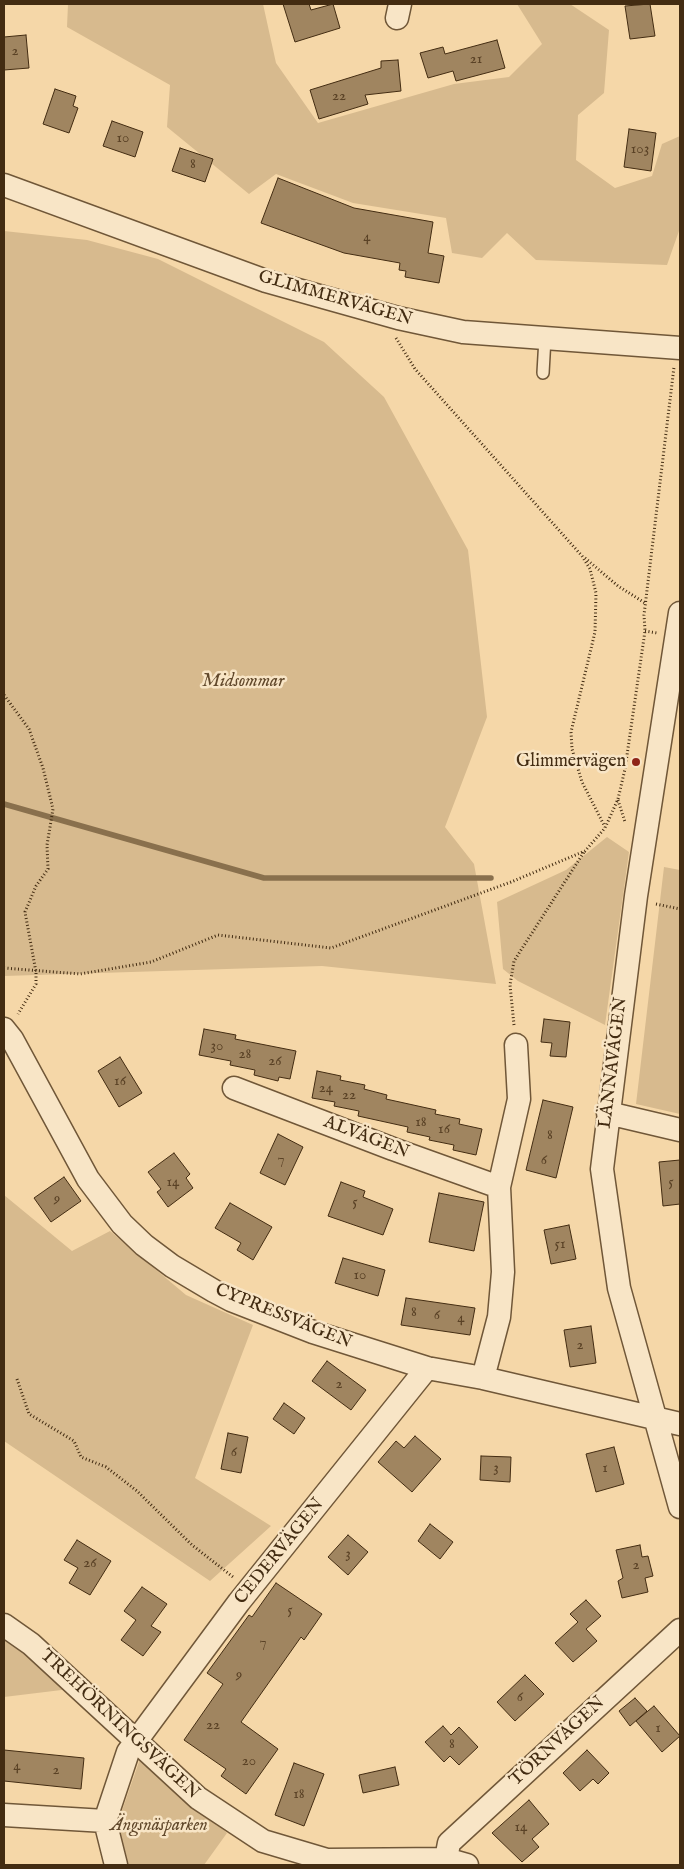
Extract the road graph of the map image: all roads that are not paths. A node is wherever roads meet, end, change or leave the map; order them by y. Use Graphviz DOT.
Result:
graph roads {
  1 [pos="4,186"];
  2 [pos="545,338"];
  3 [pos="679,348"];
  4 [pos="542,373"];
  5 [pos="680,613"];
  6 [pos="4,1029"];
  7 [pos="516,1045"];
  8 [pos="234,1088"];
  9 [pos="608,1113"];
  10 [pos="680,1130"];
  11 [pos="499,1187"];
  12 [pos="427,1368"];
  13 [pos="483,1378"];
  14 [pos="655,1417"];
  15 [pos="680,1424"];
  16 [pos="680,1507"];
  17 [pos="4,1625"];
  18 [pos="680,1630"];
  19 [pos="138,1740"];
  20 [pos="4,1815"];
  21 [pos="106,1821"];
  22 [pos="456,1862"];
  23 [pos="116,1865"];
  1 -- 2 [label="street, GLIMMERVÄGEN"];
  2 -- 3 [label="street, GLIMMERVÄGEN"];
  2 -- 4 [label="lane"];
  5 -- 9 [label="street, LÄNNAVÄGEN"];
  6 -- 12 [label="street, CYPRESSVÄGEN"];
  7 -- 11 [label="street"];
  8 -- 11 [label="street, ALVÄGEN"];
  9 -- 10 [label="street"];
  9 -- 14 [label="street, LÄNNAVÄGEN"];
  11 -- 13 [label="street"];
  12 -- 13 [label="street, CYPRESSVÄGEN"];
  12 -- 19 [label="street, CEDERVÄGEN"];
  13 -- 14 [label="street, CYPRESSVÄGEN"];
  14 -- 15 [label="street, CYPRESSVÄGEN"];
  14 -- 16 [label="street, LÄNNAVÄGEN"];
  17 -- 19 [label="street, TREHÖRNINGSVÄGEN"];
  18 -- 22 [label="street, TÖRNVÄGEN"];
  19 -- 21 [label="street, CEDERVÄGEN"];
  19 -- 22 [label="street, TREHÖRNINGSVÄGEN"];
  20 -- 21 [label="street"];
  21 -- 23 [label="street"];
}
